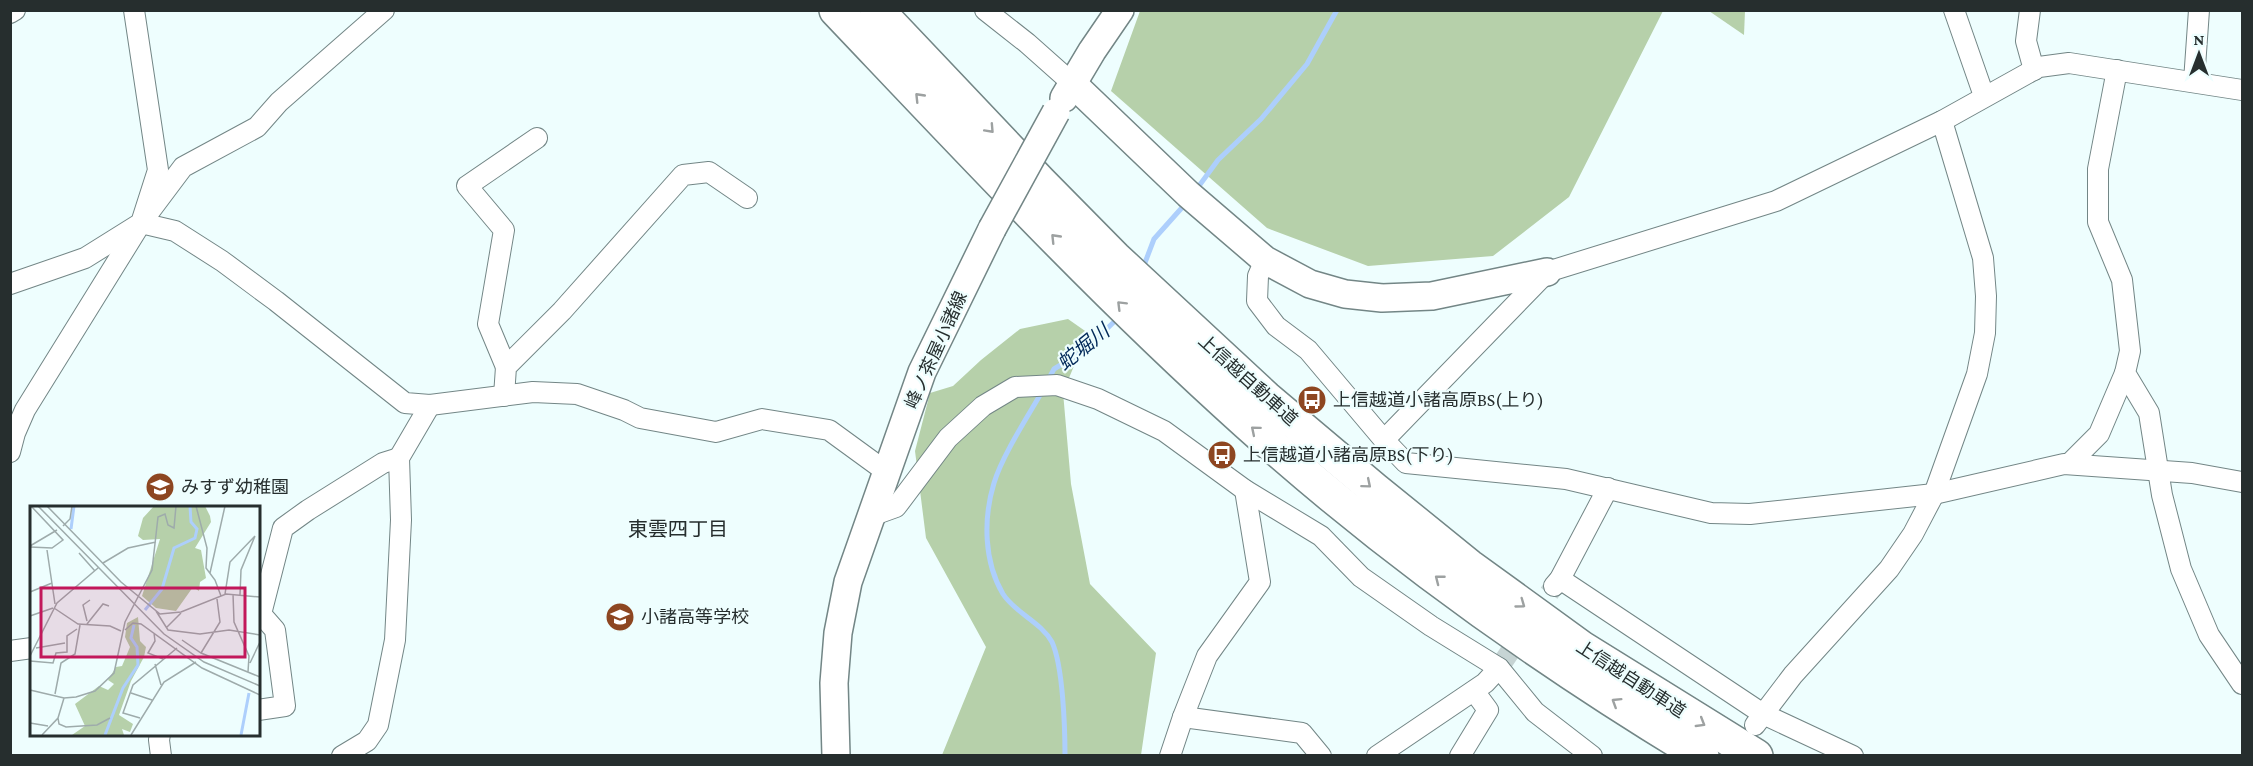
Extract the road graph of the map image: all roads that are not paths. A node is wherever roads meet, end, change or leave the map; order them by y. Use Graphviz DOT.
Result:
graph roads {
  1 [pos="15,10"];
  2 [pos="134,10"];
  3 [pos="384,10"];
  4 [pos="836,10"];
  5 [pos="877,10"];
  6 [pos="985,10"];
  7 [pos="1120,10"];
  8 [pos="1954,10"];
  9 [pos="2030,10"];
  10 [pos="2199,10"];
  11 [pos="10,13"];
  12 [pos="2034,70"];
  13 [pos="2117,70"];
  14 [pos="2194,81"];
  15 [pos="1072,82"];
  16 [pos="2242,90"];
  17 [pos="1984,96"];
  18 [pos="1942,121"];
  19 [pos="537,138"];
  20 [pos="747,198"];
  21 [pos="141,223"];
  22 [pos="1265,260"];
  23 [pos="1105,269"];
  24 [pos="1547,272"];
  25 [pos="10,284"];
  26 [pos="1157,319"];
  27 [pos="506,367"];
  28 [pos="2125,373"];
  29 [pos="504,396"];
  30 [pos="430,405"];
  31 [pos="1384,440"];
  32 [pos="10,452"];
  33 [pos="399,458"];
  34 [pos="2069,464"];
  35 [pos="2157,470"];
  36 [pos="888,474"];
  37 [pos="2242,483"];
  38 [pos="1608,488"];
  39 [pos="1245,490"];
  40 [pos="1934,494"];
  41 [pos="871,516"];
  42 [pos="260,614"];
  43 [pos="30,648"];
  44 [pos="10,651"];
  45 [pos="1499,668"];
  46 [pos="2242,684"];
  47 [pos="1473,691"];
  48 [pos="260,710"];
  49 [pos="1183,717"];
  50 [pos="1758,732"];
  51 [pos="160,736"];
  52 [pos="161,756"];
  53 [pos="342,756"];
  54 [pos="836,756"];
  55 [pos="1170,756"];
  56 [pos="1320,756"];
  57 [pos="1377,756"];
  58 [pos="1460,756"];
  59 [pos="1592,756"];
  60 [pos="1702,756"];
  61 [pos="1852,756"];
  1 -- 11 [label="street"];
  2 -- 21 [label="street"];
  3 -- 21 [label="street"];
  23 -- 4 [label="highway, 上信越自動車道, one-way"];
  5 -- 23 [label="highway, 上信越自動車道, one-way"];
  6 -- 15 [label="street"];
  7 -- 15 [label="main road, 峰ノ茶屋小諸線"];
  8 -- 17 [label="street"];
  9 -- 12 [label="street"];
  10 -- 14 [label="street"];
  12 -- 13 [label="street"];
  12 -- 17 [label="street"];
  13 -- 14 [label="street"];
  13 -- 28 [label="street"];
  14 -- 16 [label="street"];
  15 -- 22 [label="main road"];
  15 -- 36 [label="main road, 峰ノ茶屋小諸線, bridge"];
  17 -- 18 [label="street"];
  18 -- 24 [label="street"];
  18 -- 40 [label="street"];
  19 -- 27 [label="street"];
  20 -- 27 [label="street"];
  21 -- 25 [label="street"];
  21 -- 30 [label="street"];
  21 -- 32 [label="street"];
  22 -- 24 [label="main road"];
  22 -- 31 [label="street"];
  23 -- 26 [label="highway, 上信越自動車道"];
  24 -- 31 [label="street"];
  26 -- 50 [label="highway, 上信越自動車道, one-way"];
  60 -- 26 [label="highway, 上信越自動車道, one-way"];
  27 -- 29 [label="street"];
  28 -- 34 [label="street"];
  28 -- 35 [label="street"];
  29 -- 30 [label="street"];
  29 -- 36 [label="street"];
  30 -- 33 [label="street"];
  31 -- 38 [label="street"];
  33 -- 42 [label="street"];
  33 -- 53 [label="street"];
  34 -- 35 [label="street"];
  34 -- 40 [label="street"];
  35 -- 37 [label="street"];
  35 -- 46 [label="street"];
  36 -- 41 [label="main road, 峰ノ茶屋小諸線"];
  38 -- 40 [label="street"];
  38 -- 50 [label="street"];
  39 -- 41 [label="street"];
  39 -- 45 [label="street"];
  39 -- 49 [label="street"];
  40 -- 50 [label="street"];
  41 -- 54 [label="main road, 峰ノ茶屋小諸線"];
  42 -- 48 [label="street"];
  43 -- 44 [label="street"];
  45 -- 47 [label="street"];
  45 -- 59 [label="street"];
  47 -- 57 [label="street"];
  47 -- 58 [label="street"];
  49 -- 55 [label="street"];
  49 -- 56 [label="street"];
  50 -- 61 [label="street"];
  51 -- 52 [label="street"];
}
